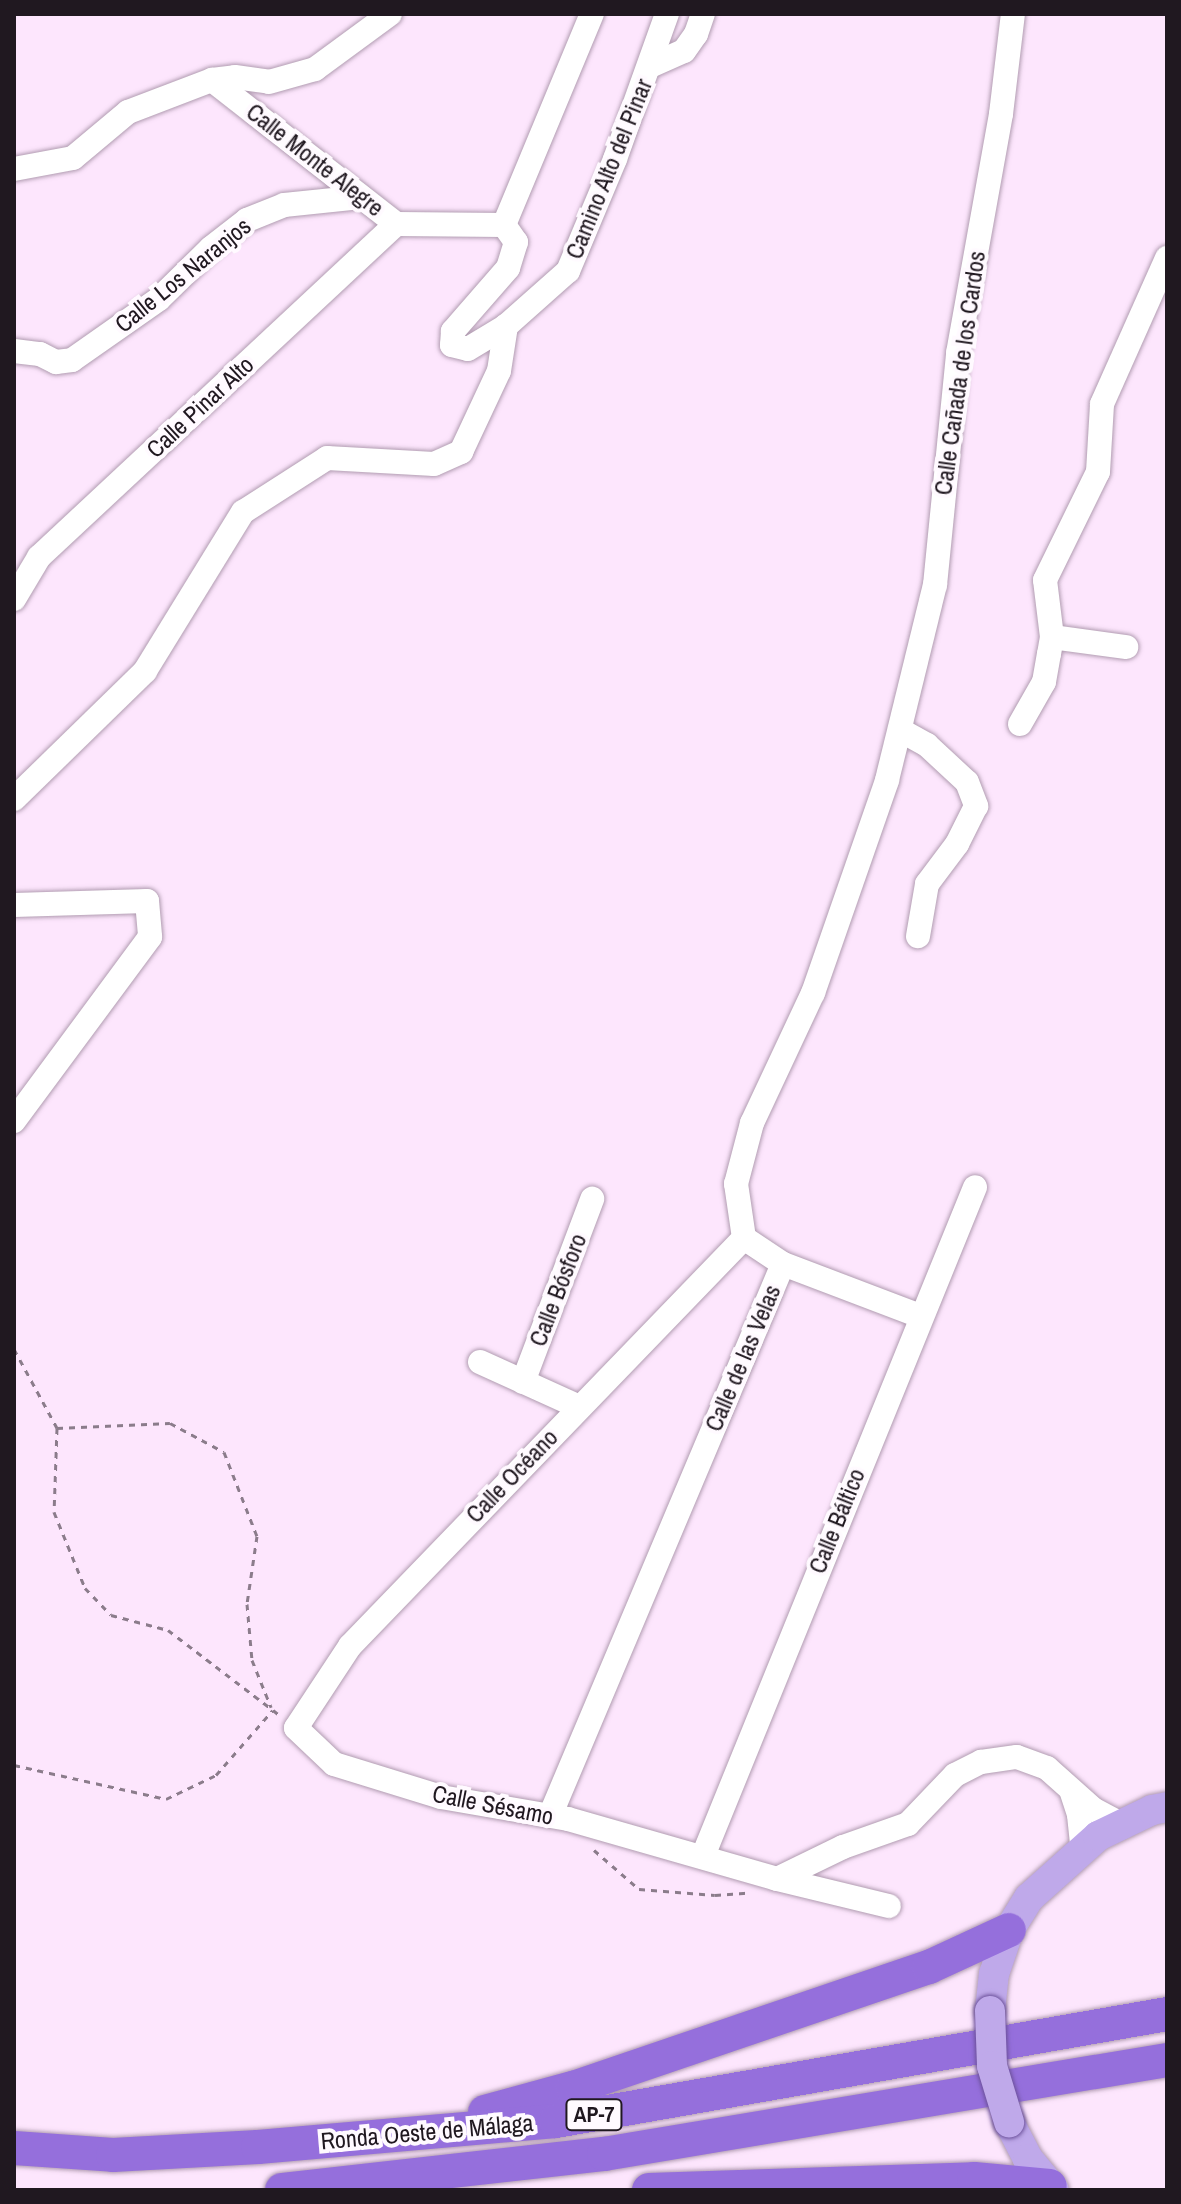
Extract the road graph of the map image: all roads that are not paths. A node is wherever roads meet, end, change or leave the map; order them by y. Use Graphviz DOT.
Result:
graph roads {
  1 [pos="390,14"];
  2 [pos="592,14"];
  3 [pos="667,14"];
  4 [pos="703,14"];
  5 [pos="1013,14"];
  6 [pos="650,66"];
  7 [pos="212,80"];
  8 [pos="14,169"];
  9 [pos="361,197"];
  10 [pos="396,224"];
  11 [pos="504,225"];
  12 [pos="1167,258"];
  13 [pos="506,326"];
  14 [pos="14,351"];
  15 [pos="39,557"];
  16 [pos="14,562"];
  17 [pos="14,599"];
  18 [pos="1052,637"];
  19 [pos="1126,647"];
  20 [pos="1020,724"];
  21 [pos="900,730"];
  22 [pos="58,759"];
  23 [pos="14,776"];
  24 [pos="14,799"];
  25 [pos="14,905"];
  26 [pos="918,936"];
  27 [pos="14,1121"];
  28 [pos="975,1187"];
  29 [pos="592,1199"];
  30 [pos="744,1238"];
  31 [pos="783,1264"];
  32 [pos="920,1316"];
  33 [pos="480,1362"];
  34 [pos="523,1382"];
  35 [pos="579,1407"];
  36 [pos="296,1728"];
  37 [pos="1072,1793"];
  38 [pos="1167,1807"];
  39 [pos="559,1818"];
  40 [pos="1121,1824"];
  41 [pos="1082,1846"];
  42 [pos="703,1856"];
  43 [pos="777,1879"];
  44 [pos="889,1906"];
  45 [pos="1009,1930"];
  46 [pos="1167,2014"];
  47 [pos="1167,2060"];
  48 [pos="399,2135"];
  49 [pos="14,2148"];
  50 [pos="1052,2188"];
  51 [pos="282,2190"];
  52 [pos="649,2190"];
  1 -- 7 [label="street"];
  2 -- 11 [label="street"];
  3 -- 6 [label="street, Camino Alto del Pinar"];
  4 -- 6 [label="street"];
  5 -- 21 [label="street, Calle Cañada de los Cardos"];
  6 -- 13 [label="street, Camino Alto del Pinar"];
  7 -- 8 [label="street"];
  7 -- 9 [label="street, Calle Monte Alegre"];
  9 -- 10 [label="street, Calle Monte Alegre"];
  9 -- 14 [label="street, Calle Los Naranjos"];
  10 -- 11 [label="street, Calle Monte Alegre"];
  10 -- 15 [label="street, Calle Pinar Alto"];
  11 -- 13 [label="street"];
  12 -- 18 [label="street"];
  13 -- 22 [label="street"];
  15 -- 16 [label="street"];
  15 -- 17 [label="street, Calle Pinar Alto"];
  18 -- 19 [label="street"];
  18 -- 20 [label="street"];
  21 -- 26 [label="street"];
  21 -- 30 [label="street"];
  22 -- 23 [label="street"];
  22 -- 24 [label="street"];
  25 -- 27 [label="street"];
  28 -- 32 [label="street, Calle Báltico"];
  29 -- 34 [label="street, Calle Bósforo"];
  30 -- 31 [label="street, Calle de las Velas"];
  30 -- 35 [label="street, Calle Océano"];
  31 -- 32 [label="street"];
  31 -- 39 [label="street, Calle de las Velas"];
  32 -- 42 [label="street, Calle Báltico"];
  33 -- 34 [label="street"];
  34 -- 35 [label="street"];
  35 -- 36 [label="street, Calle Océano"];
  36 -- 39 [label="street, Calle Sésamo"];
  37 -- 40 [label="street"];
  37 -- 41 [label="street"];
  37 -- 43 [label="street"];
  38 -- 40 [label="main road"];
  39 -- 42 [label="street, Calle Sésamo"];
  40 -- 41 [label="main road"];
  41 -- 45 [label="main road"];
  42 -- 43 [label="street, Calle Sésamo"];
  43 -- 44 [label="street, Calle Sésamo"];
  45 -- 48 [label="highway"];
  45 -- 50 [label="main road, bridge"];
  46 -- 48 [label="highway, Ronda Oeste de Málaga / AP-7"];
  47 -- 51 [label="highway, Ronda Oeste de Málaga / AP-7"];
  48 -- 49 [label="highway, Ronda Oeste de Málaga / AP-7"];
  50 -- 52 [label="highway"];
}
